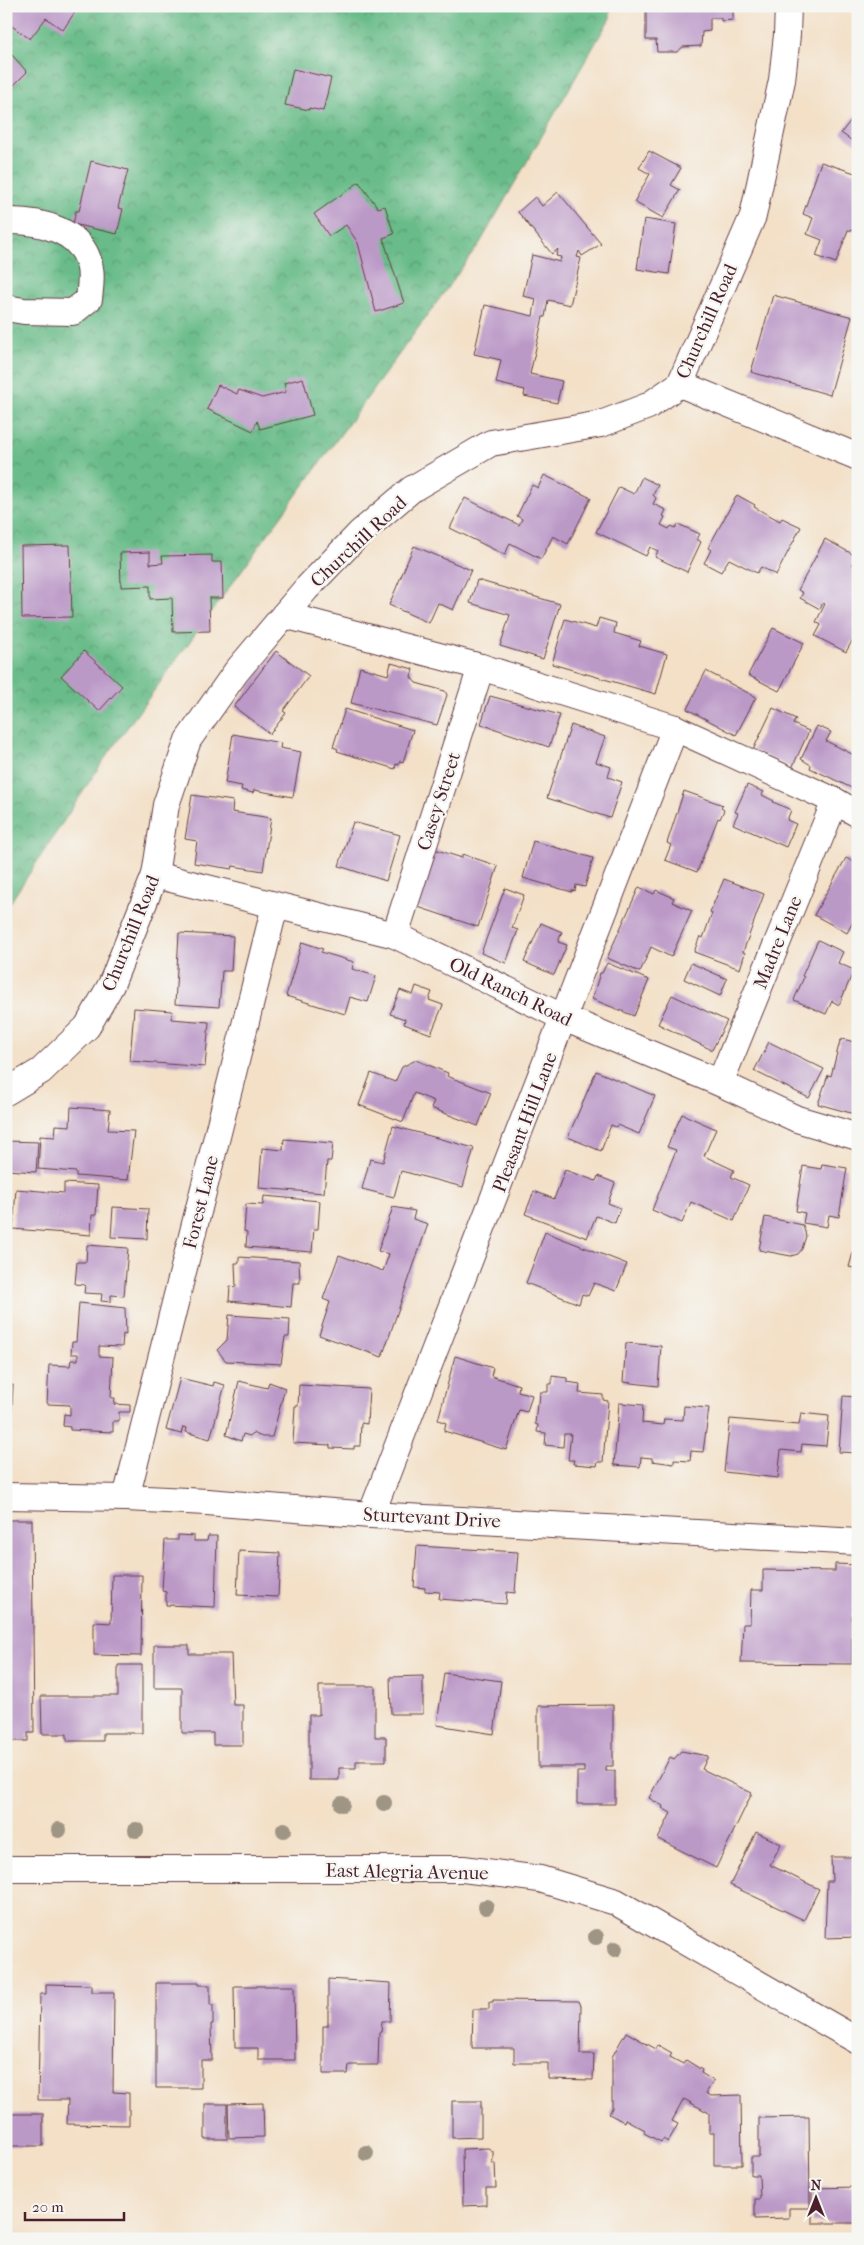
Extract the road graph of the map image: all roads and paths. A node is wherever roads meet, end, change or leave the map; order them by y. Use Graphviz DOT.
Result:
graph roads {
  1 [pos="788,6"];
  2 [pos="6,221"];
  3 [pos="6,308"];
  4 [pos="680,384"];
  5 [pos="858,457"];
  6 [pos="284,615"];
  7 [pos="482,667"];
  8 [pos="675,728"];
  9 [pos="834,801"];
  10 [pos="858,814"];
  11 [pos="155,876"];
  12 [pos="275,906"];
  13 [pos="396,935"];
  14 [pos="564,1018"];
  15 [pos="720,1083"];
  16 [pos="6,1092"];
  17 [pos="858,1137"];
  18 [pos="6,1496"];
  19 [pos="126,1498"];
  20 [pos="371,1515"];
  21 [pos="858,1542"];
  22 [pos="6,1869"];
  23 [pos="858,2041"];
  1 -- 4 [label="street, Churchill Road"];
  2 -- 3 [label="street"];
  4 -- 5 [label="street"];
  4 -- 6 [label="street, Churchill Road"];
  6 -- 7 [label="street"];
  6 -- 11 [label="street, Churchill Road"];
  7 -- 8 [label="street"];
  7 -- 13 [label="street, Casey Street"];
  8 -- 9 [label="street"];
  8 -- 14 [label="street, Pleasant Hill Lane"];
  9 -- 10 [label="street"];
  9 -- 15 [label="street, Madre Lane"];
  11 -- 12 [label="street, Old Ranch Road"];
  11 -- 16 [label="street, Churchill Road"];
  12 -- 13 [label="street, Old Ranch Road"];
  12 -- 19 [label="street, Forest Lane"];
  13 -- 14 [label="street, Old Ranch Road"];
  14 -- 15 [label="street, Old Ranch Road"];
  14 -- 20 [label="street, Pleasant Hill Lane"];
  15 -- 17 [label="street, Old Ranch Road"];
  18 -- 19 [label="street, Sturtevant Drive"];
  19 -- 20 [label="street, Sturtevant Drive"];
  20 -- 21 [label="street, Sturtevant Drive"];
  22 -- 23 [label="street, East Alegria Avenue"];
}
